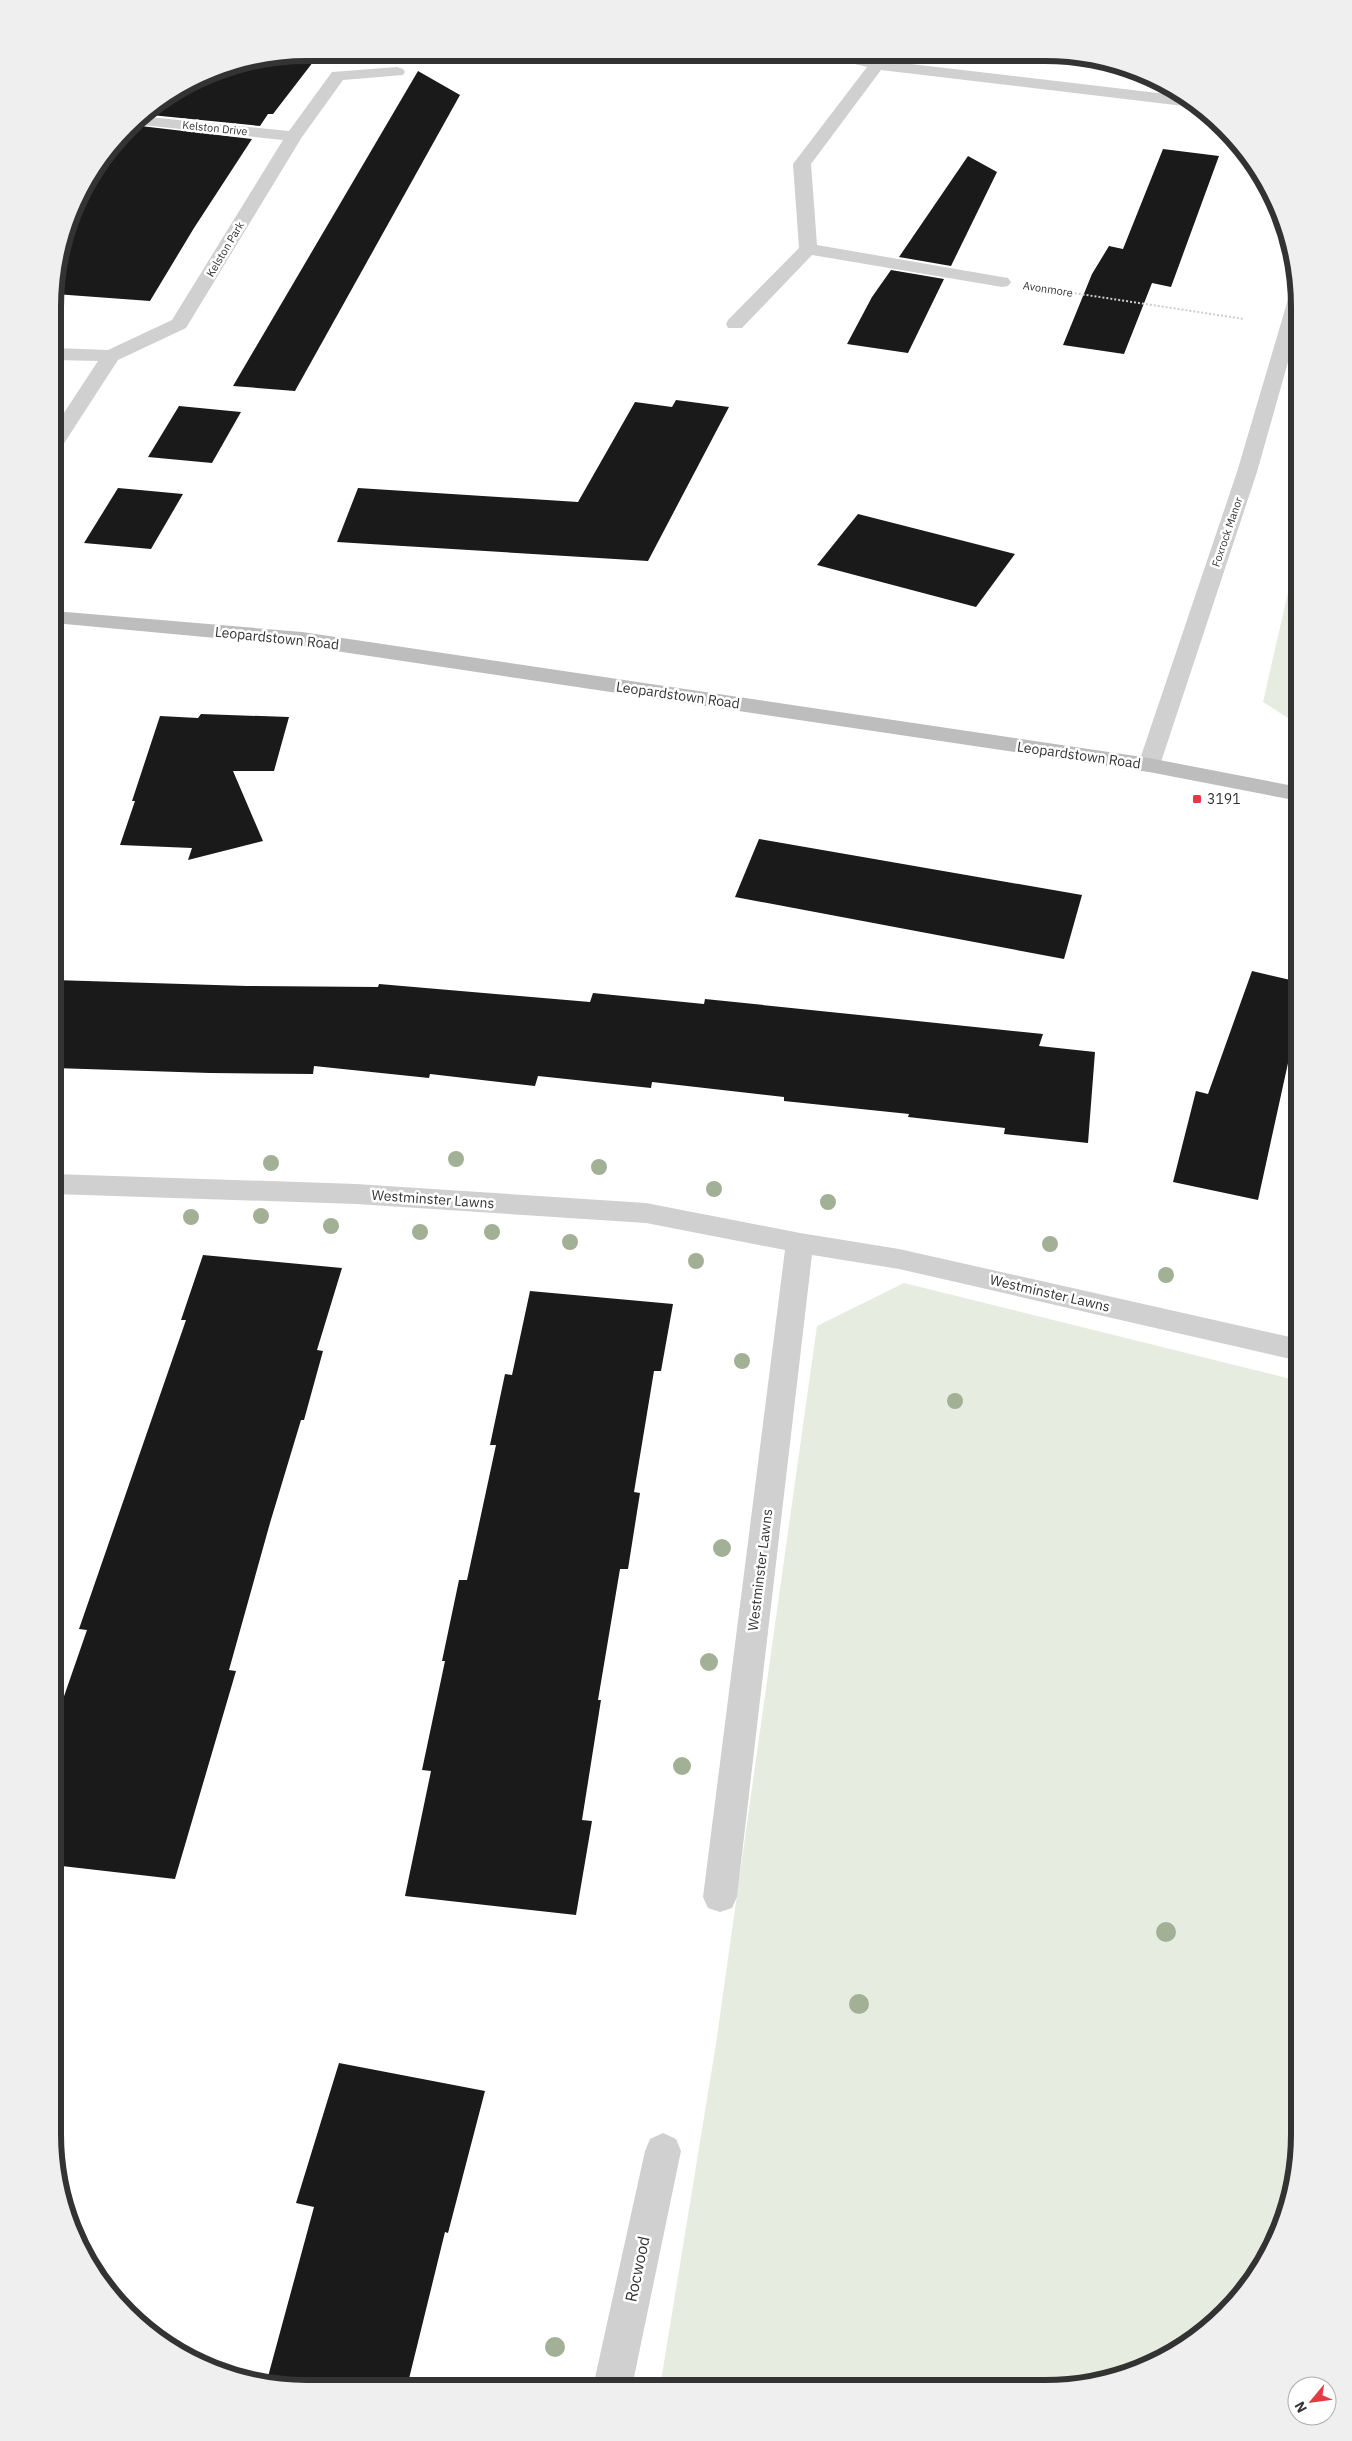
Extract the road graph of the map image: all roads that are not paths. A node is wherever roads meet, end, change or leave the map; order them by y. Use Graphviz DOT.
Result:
graph roads {
  1 [pos="861,61"];
  2 [pos="877,65"];
  3 [pos="397,72"];
  4 [pos="1177,100"];
  5 [pos="146,121"];
  6 [pos="294,136"];
  7 [pos="808,249"];
  8 [pos="1002,282"];
  9 [pos="1291,319"];
  10 [pos="735,324"];
  11 [pos="61,354"];
  12 [pos="111,356"];
  13 [pos="61,433"];
  14 [pos="61,618"];
  15 [pos="1149,765"];
  16 [pos="1291,792"];
  17 [pos="61,1192"];
  18 [pos="800,1243"];
  19 [pos="1291,1348"];
  20 [pos="720,1897"];
  21 [pos="663,2151"];
  22 [pos="614,2380"];
  1 -- 2 [label="street"];
  2 -- 4 [label="street"];
  2 -- 7 [label="street"];
  3 -- 6 [label="street, Kelston Park"];
  5 -- 6 [label="street, Kelston Drive"];
  6 -- 12 [label="street, Kelston Park"];
  7 -- 8 [label="street"];
  7 -- 10 [label="street"];
  9 -- 15 [label="street, Foxrock Manor"];
  11 -- 12 [label="street"];
  12 -- 13 [label="street"];
  14 -- 15 [label="main road, Leopardstown Road"];
  15 -- 16 [label="main road, Leopardstown Road"];
  17 -- 18 [label="street, Westminster Lawns"];
  18 -- 19 [label="street, Westminster Lawns"];
  18 -- 20 [label="street, Westminster Lawns"];
  21 -- 22 [label="street, Rocwood"];
}
